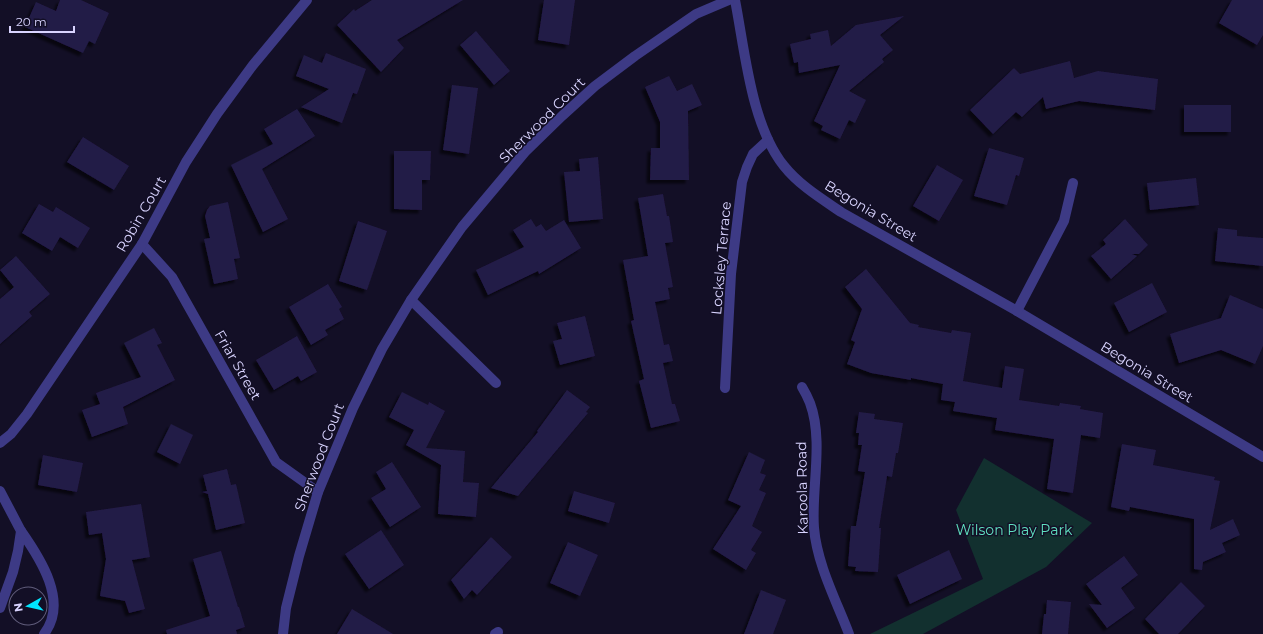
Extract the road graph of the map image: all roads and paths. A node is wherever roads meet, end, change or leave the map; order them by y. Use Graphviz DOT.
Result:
graph roads {
  1 [pos="306,0"];
  2 [pos="729,0"];
  3 [pos="735,0"];
  4 [pos="768,140"];
  5 [pos="1073,183"];
  6 [pos="142,244"];
  7 [pos="411,300"];
  8 [pos="1017,311"];
  9 [pos="496,383"];
  10 [pos="802,387"];
  11 [pos="725,388"];
  12 [pos="0,443"];
  13 [pos="1263,457"];
  14 [pos="0,491"];
  15 [pos="318,492"];
  16 [pos="21,531"];
  17 [pos="0,608"];
  18 [pos="44,634"];
  19 [pos="283,634"];
  20 [pos="849,634"];
  1 -- 6 [label="street, Robin Court"];
  2 -- 7 [label="street, Sherwood Court"];
  3 -- 4 [label="street, Begonia Street"];
  4 -- 8 [label="street, Begonia Street"];
  4 -- 11 [label="street, Locksley Terrace"];
  5 -- 8 [label="street"];
  6 -- 12 [label="street, Robin Court"];
  6 -- 15 [label="street, Friar Street"];
  7 -- 9 [label="street"];
  7 -- 15 [label="street, Sherwood Court"];
  8 -- 13 [label="street, Begonia Street"];
  10 -- 20 [label="street, Karoola Road"];
  14 -- 16 [label="street"];
  15 -- 19 [label="street, Sherwood Court"];
  16 -- 17 [label="street"];
  16 -- 18 [label="street"];
}
